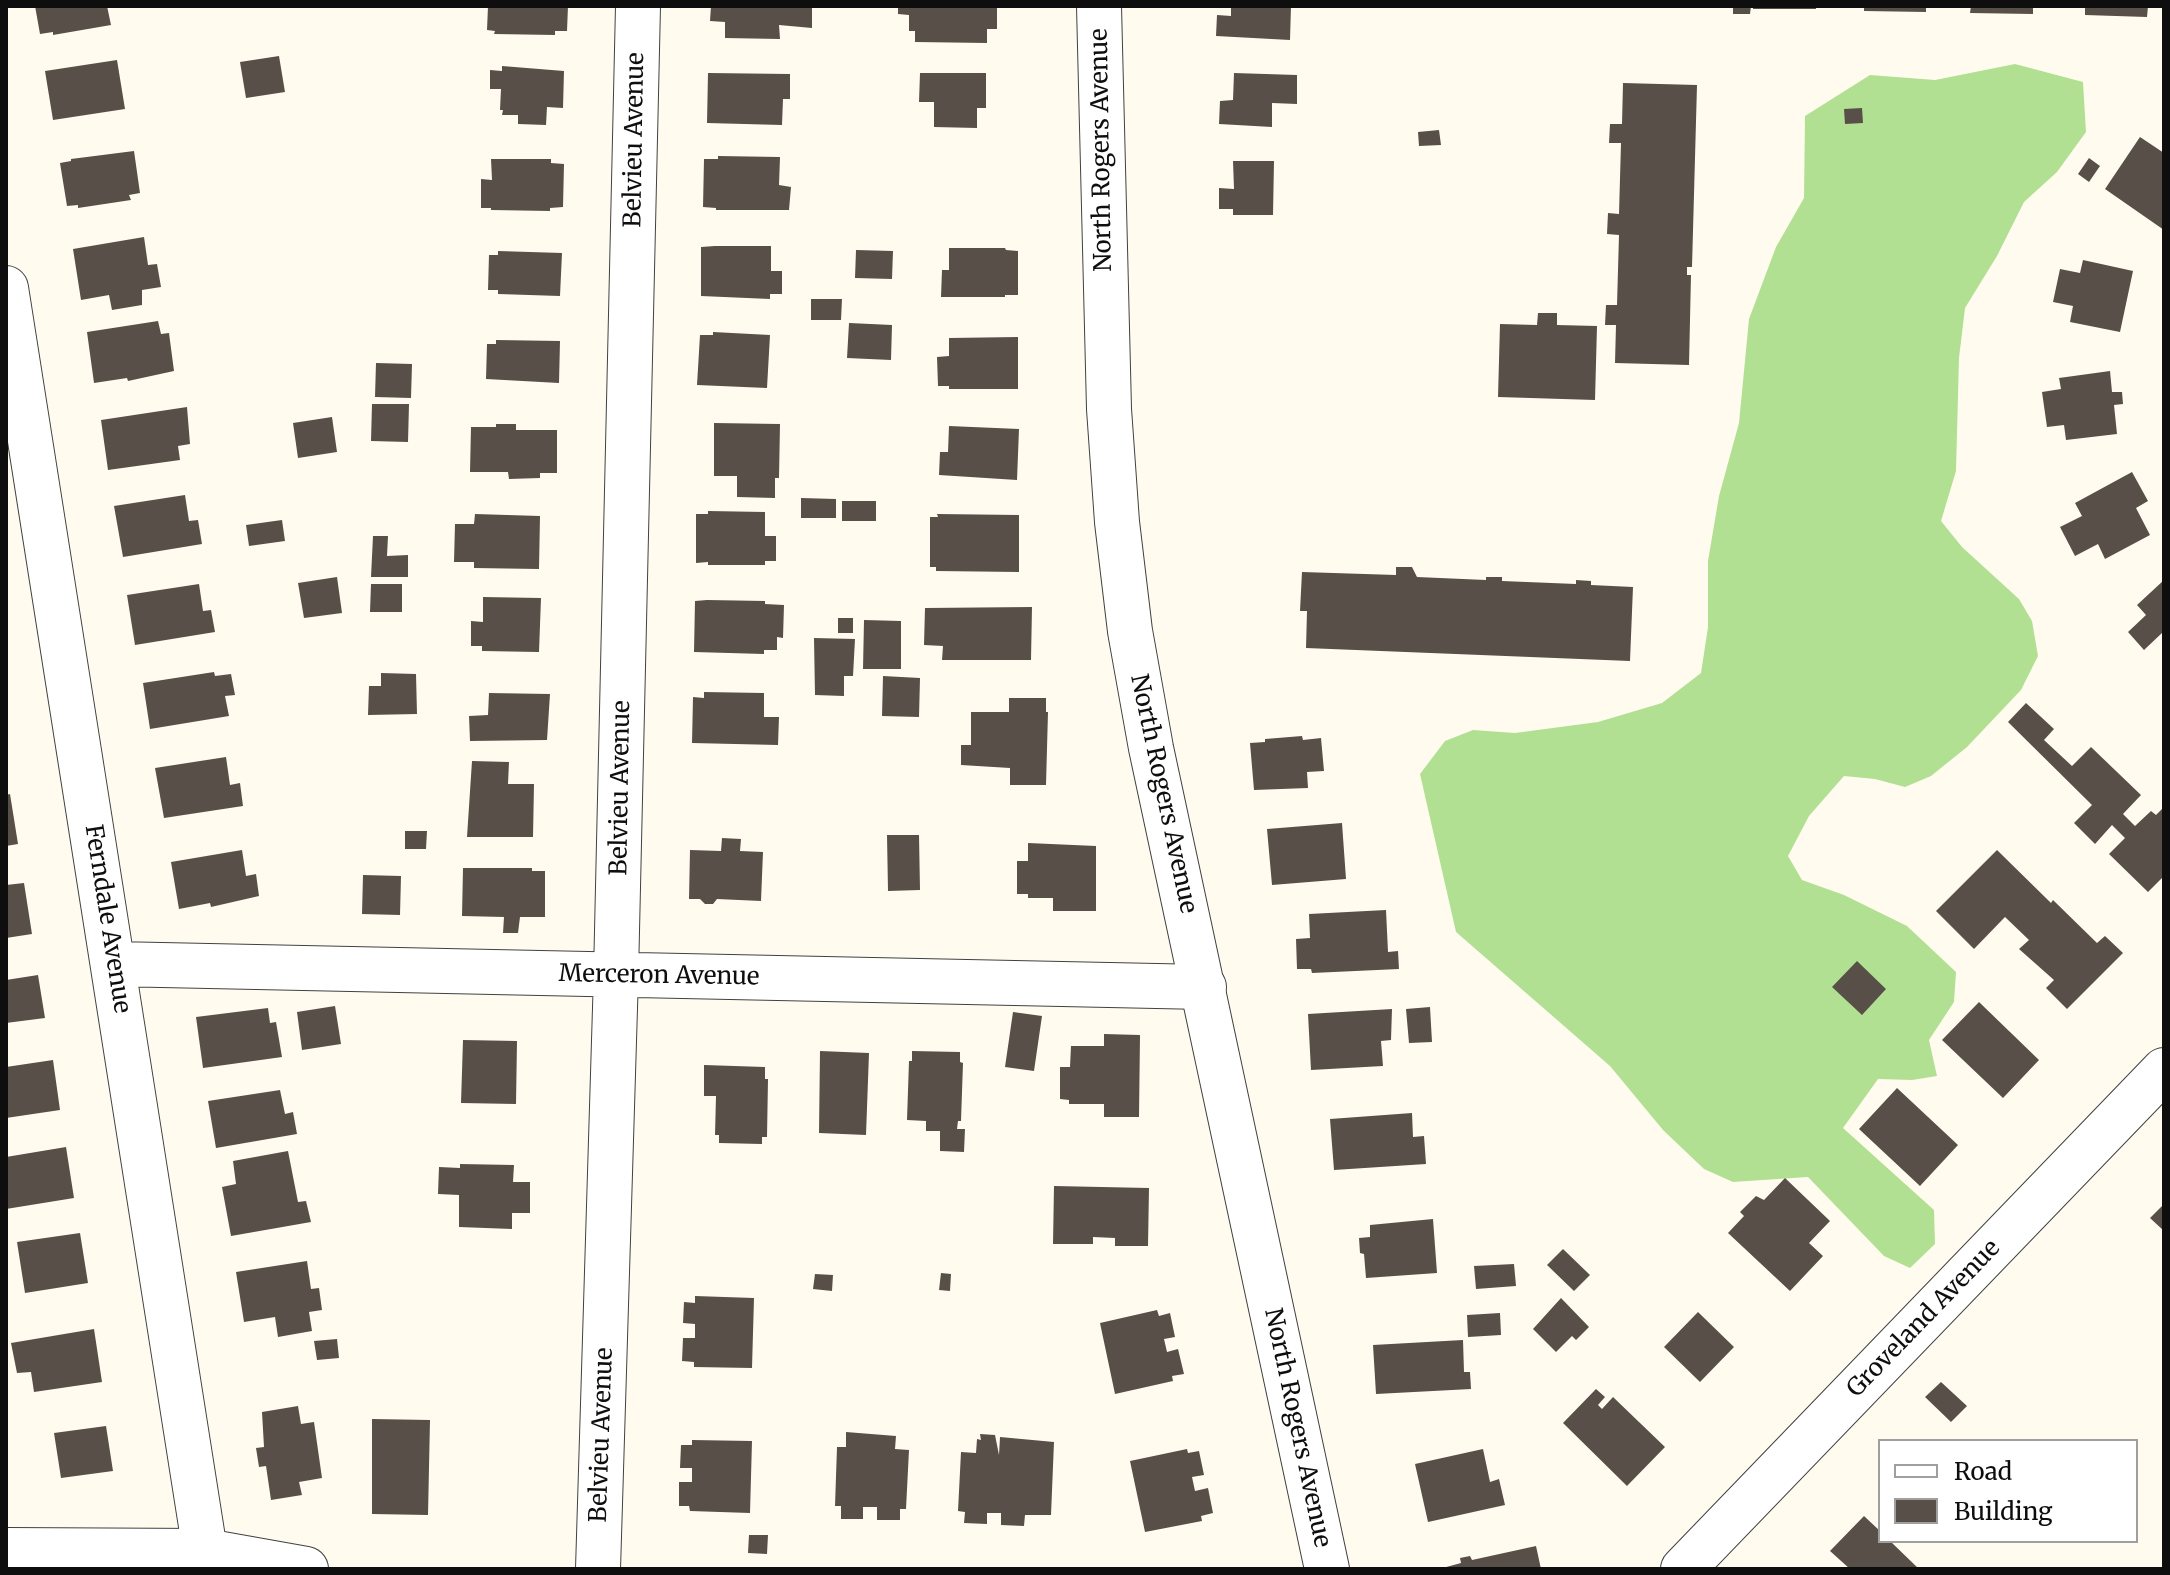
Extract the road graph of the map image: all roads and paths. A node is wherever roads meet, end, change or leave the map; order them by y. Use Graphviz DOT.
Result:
graph roads {
  1 [pos="638,6"];
  2 [pos="1099,6"];
  3 [pos="6,288"];
  4 [pos="114,964"];
  5 [pos="616,975"];
  6 [pos="1204,987"];
  7 [pos="2164,1070"];
  8 [pos="6,1550"];
  9 [pos="205,1551"];
  10 [pos="306,1569"];
  11 [pos="598,1569"];
  12 [pos="1327,1569"];
  13 [pos="1683,1569"];
  1 -- 5 [label="street, Belvieu Avenue"];
  2 -- 6 [label="street, North Rogers Avenue"];
  3 -- 4 [label="street, Ferndale Avenue"];
  4 -- 5 [label="street, Merceron Avenue"];
  4 -- 9 [label="street, Ferndale Avenue"];
  5 -- 6 [label="street, Merceron Avenue"];
  5 -- 11 [label="street, Belvieu Avenue"];
  6 -- 12 [label="street, North Rogers Avenue"];
  7 -- 13 [label="street, Groveland Avenue"];
  8 -- 9 [label="street"];
  9 -- 10 [label="street"];
}
